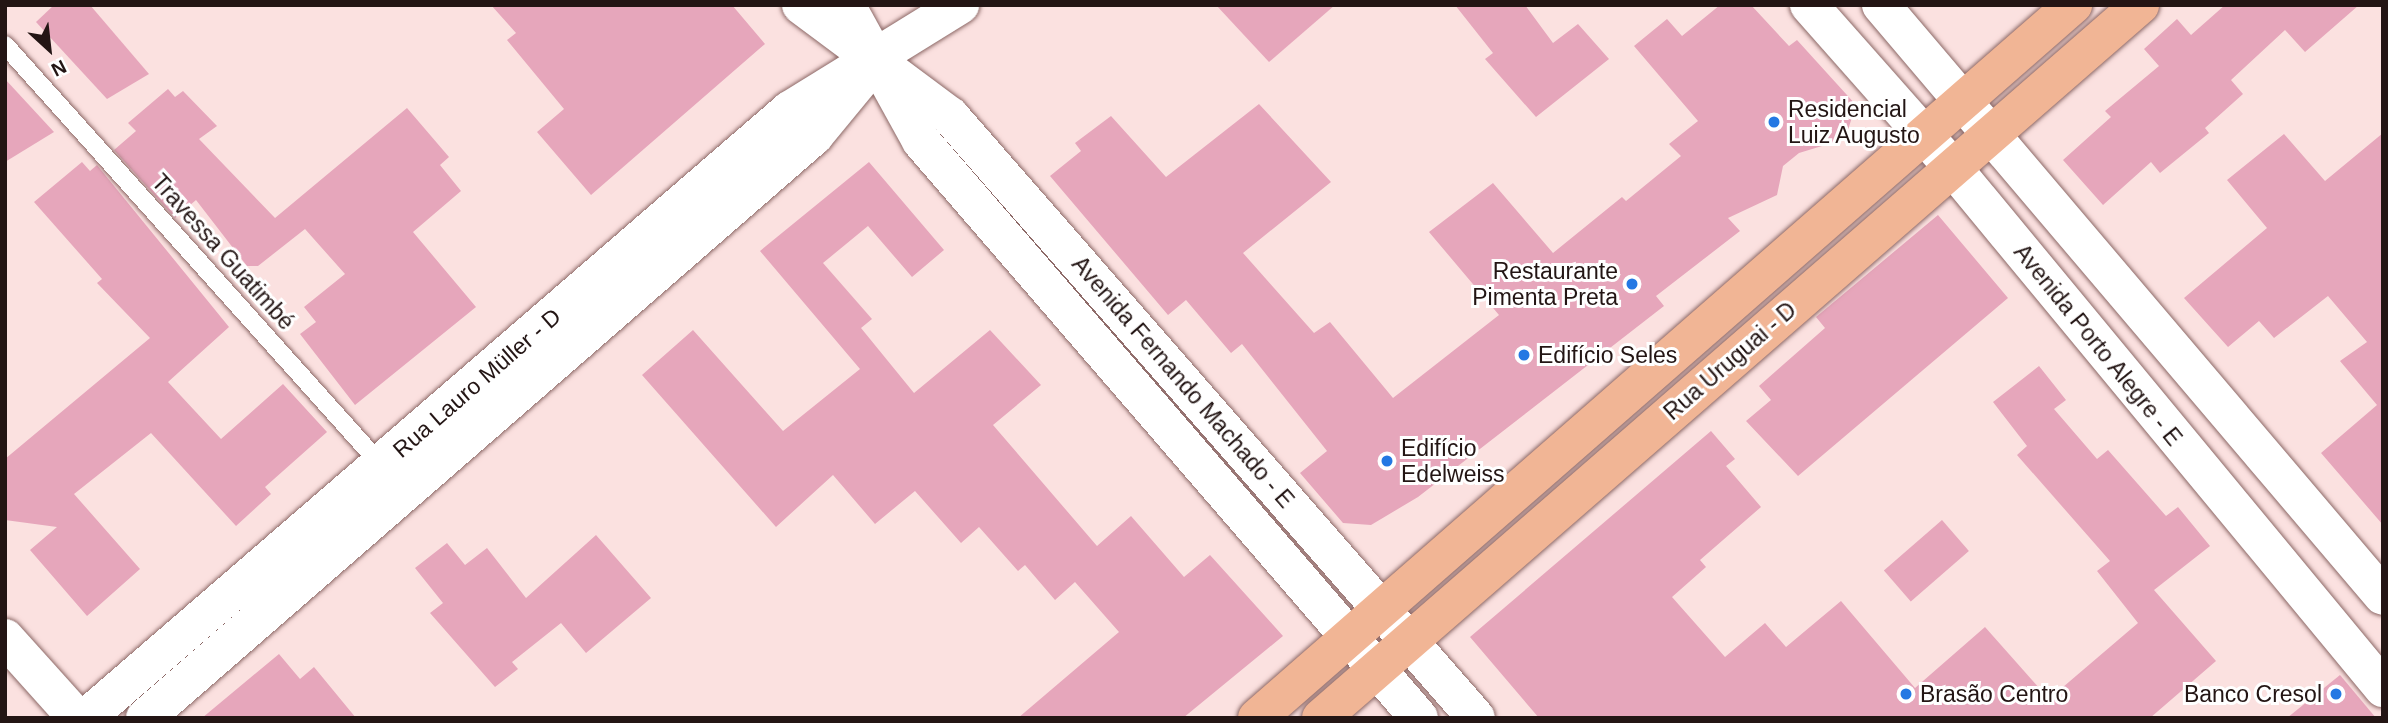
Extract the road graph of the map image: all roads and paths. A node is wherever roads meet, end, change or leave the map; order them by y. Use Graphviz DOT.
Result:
graph roads {
  1 [pos="801,5"];
  2 [pos="846,5"];
  3 [pos="922,5"];
  4 [pos="960,5"];
  5 [pos="1809,5"];
  6 [pos="1881,5"];
  7 [pos="2073,5"];
  8 [pos="2140,5"];
  9 [pos="5,45"];
  10 [pos="876,60"];
  11 [pos="1964,100"];
  12 [pos="1992,133"];
  13 [pos="1924,135"];
  14 [pos="1953,168"];
  15 [pos="1139,332"];
  16 [pos="1109,357"];
  17 [pos="393,479"];
  18 [pos="2383,596"];
  19 [pos="1381,610"];
  20 [pos="5,638"];
  21 [pos="1349,638"];
  22 [pos="1409,641"];
  23 [pos="1377,669"];
  24 [pos="2383,688"];
  25 [pos="74,717"];
  26 [pos="145,718"];
  27 [pos="1257,718"];
  28 [pos="1321,718"];
  29 [pos="1419,718"];
  30 [pos="1476,718"];
  1 -- 10 [label="street, Avenida Fernando Machado - E"];
  2 -- 10 [label="street, Avenida Fernando Machado - E"];
  3 -- 10 [label="street, Rua Lauro Müller - D"];
  4 -- 10 [label="street, Rua Lauro Müller - D"];
  5 -- 13 [label="street, Avenida Porto Alegre - E"];
  6 -- 11 [label="street"];
  7 -- 11 [label="main road, Rua Uruguai - D"];
  8 -- 12 [label="main road, Rua Uruguai - D"];
  9 -- 17 [label="lane, Travessa Guatimbé"];
  10 -- 15 [label="street, Avenida Fernando Machado - E"];
  10 -- 16 [label="street, Avenida Fernando Machado - E"];
  10 -- 17 [label="street, Rua Lauro Müller - D"];
  11 -- 12 [label="street"];
  11 -- 13 [label="main road, Rua Uruguai - D"];
  12 -- 14 [label="main road, Rua Uruguai - D"];
  12 -- 18 [label="street"];
  13 -- 14 [label="street, Avenida Porto Alegre - E"];
  13 -- 19 [label="main road, Rua Uruguai - D"];
  14 -- 22 [label="main road, Rua Uruguai - D"];
  14 -- 24 [label="street, Avenida Porto Alegre - E"];
  15 -- 16 [label="street"];
  15 -- 19 [label="street, Avenida Fernando Machado - E"];
  16 -- 21 [label="street, Avenida Fernando Machado - E"];
  17 -- 25 [label="street, Rua Lauro Müller - D"];
  17 -- 26 [label="street, Rua Lauro Müller - D"];
  19 -- 21 [label="main road, Rua Uruguai - D"];
  19 -- 22 [label="street, Avenida Fernando Machado - E"];
  20 -- 25 [label="street"];
  21 -- 23 [label="street, Avenida Fernando Machado - E"];
  21 -- 27 [label="main road, Rua Uruguai - D"];
  22 -- 23 [label="main road, Rua Uruguai - D"];
  22 -- 30 [label="street, Avenida Fernando Machado - E"];
  23 -- 28 [label="main road, Rua Uruguai - D"];
  23 -- 29 [label="street, Avenida Fernando Machado - E"];
}
